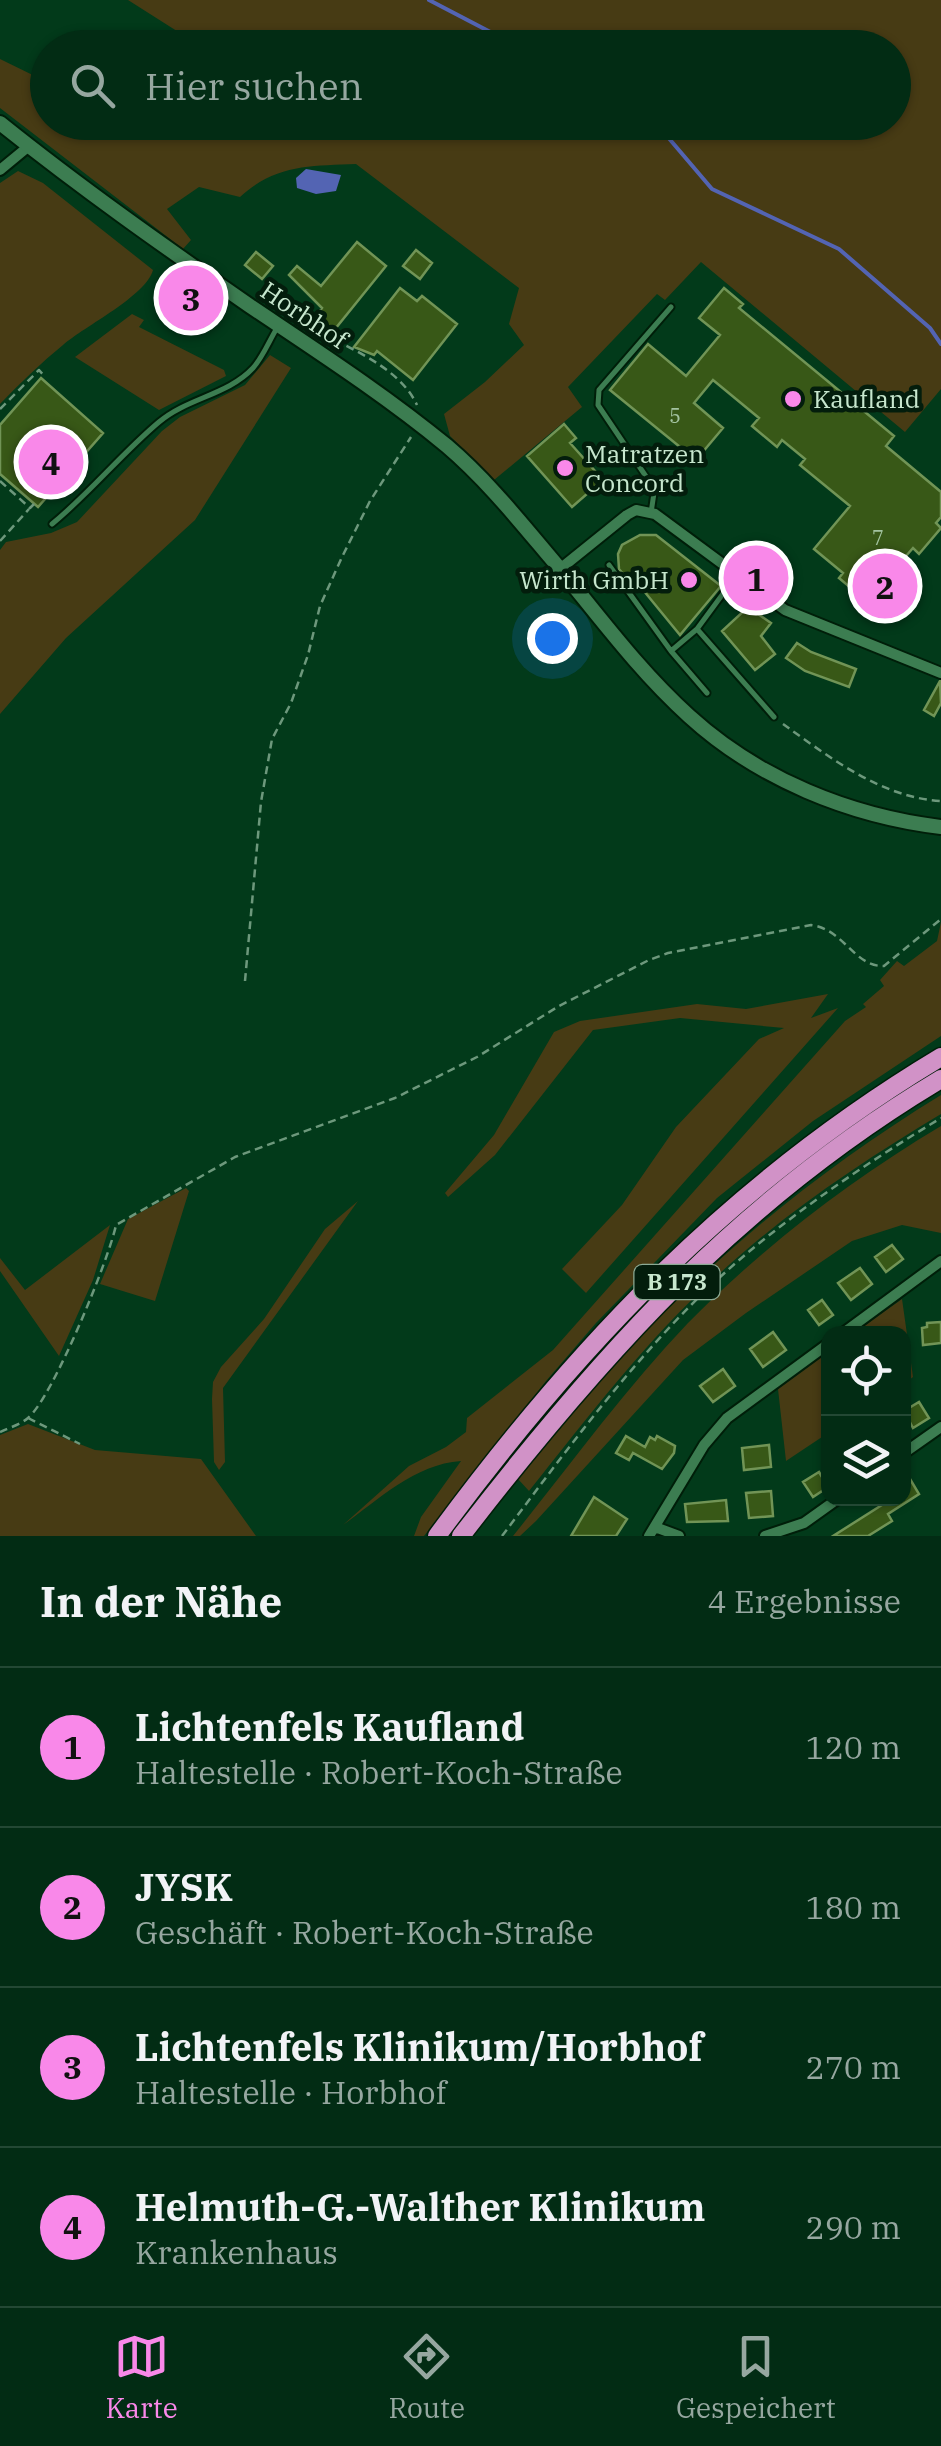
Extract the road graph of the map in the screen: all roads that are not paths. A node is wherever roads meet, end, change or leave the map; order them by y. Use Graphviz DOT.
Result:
graph roads {
  1 [pos="0,124"];
  2 [pos="29,146"];
  3 [pos="0,170"];
  4 [pos="671,307"];
  5 [pos="279,325"];
  6 [pos="651,513"];
  7 [pos="52,524"];
  8 [pos="609,566"];
  9 [pos="560,569"];
  10 [pos="736,576"];
  11 [pos="698,629"];
  12 [pos="671,651"];
  13 [pos="941,672"];
  14 [pos="707,693"];
  15 [pos="774,717"];
  16 [pos="941,827"];
  17 [pos="940,1057"];
  18 [pos="941,1079"];
  19 [pos="941,1261"];
  20 [pos="853,1326"];
  21 [pos="821,1349"];
  22 [pos="941,1427"];
  23 [pos="911,1448"];
  24 [pos="828,1506"];
  25 [pos="652,1531"];
  26 [pos="438,1536"];
  27 [pos="461,1536"];
  28 [pos="678,1536"];
  29 [pos="765,1536"];
  1 -- 2 [label="main road, Horbhof"];
  2 -- 3 [label="street"];
  2 -- 5 [label="main road, Horbhof"];
  4 -- 6 [label="lane"];
  5 -- 7 [label="lane"];
  5 -- 9 [label="main road, Horbhof"];
  6 -- 9 [label="street"];
  6 -- 10 [label="street"];
  8 -- 12 [label="lane"];
  9 -- 16 [label="main road, Horbhof"];
  10 -- 11 [label="lane"];
  10 -- 13 [label="street"];
  11 -- 12 [label="lane"];
  11 -- 15 [label="lane"];
  12 -- 14 [label="lane"];
  17 -- 26 [label="highway, B 173"];
  18 -- 27 [label="highway, B 173"];
  19 -- 20 [label="street"];
  21 -- 25 [label="street"];
  22 -- 23 [label="street"];
  24 -- 29 [label="street"];
  25 -- 28 [label="street"];
}
